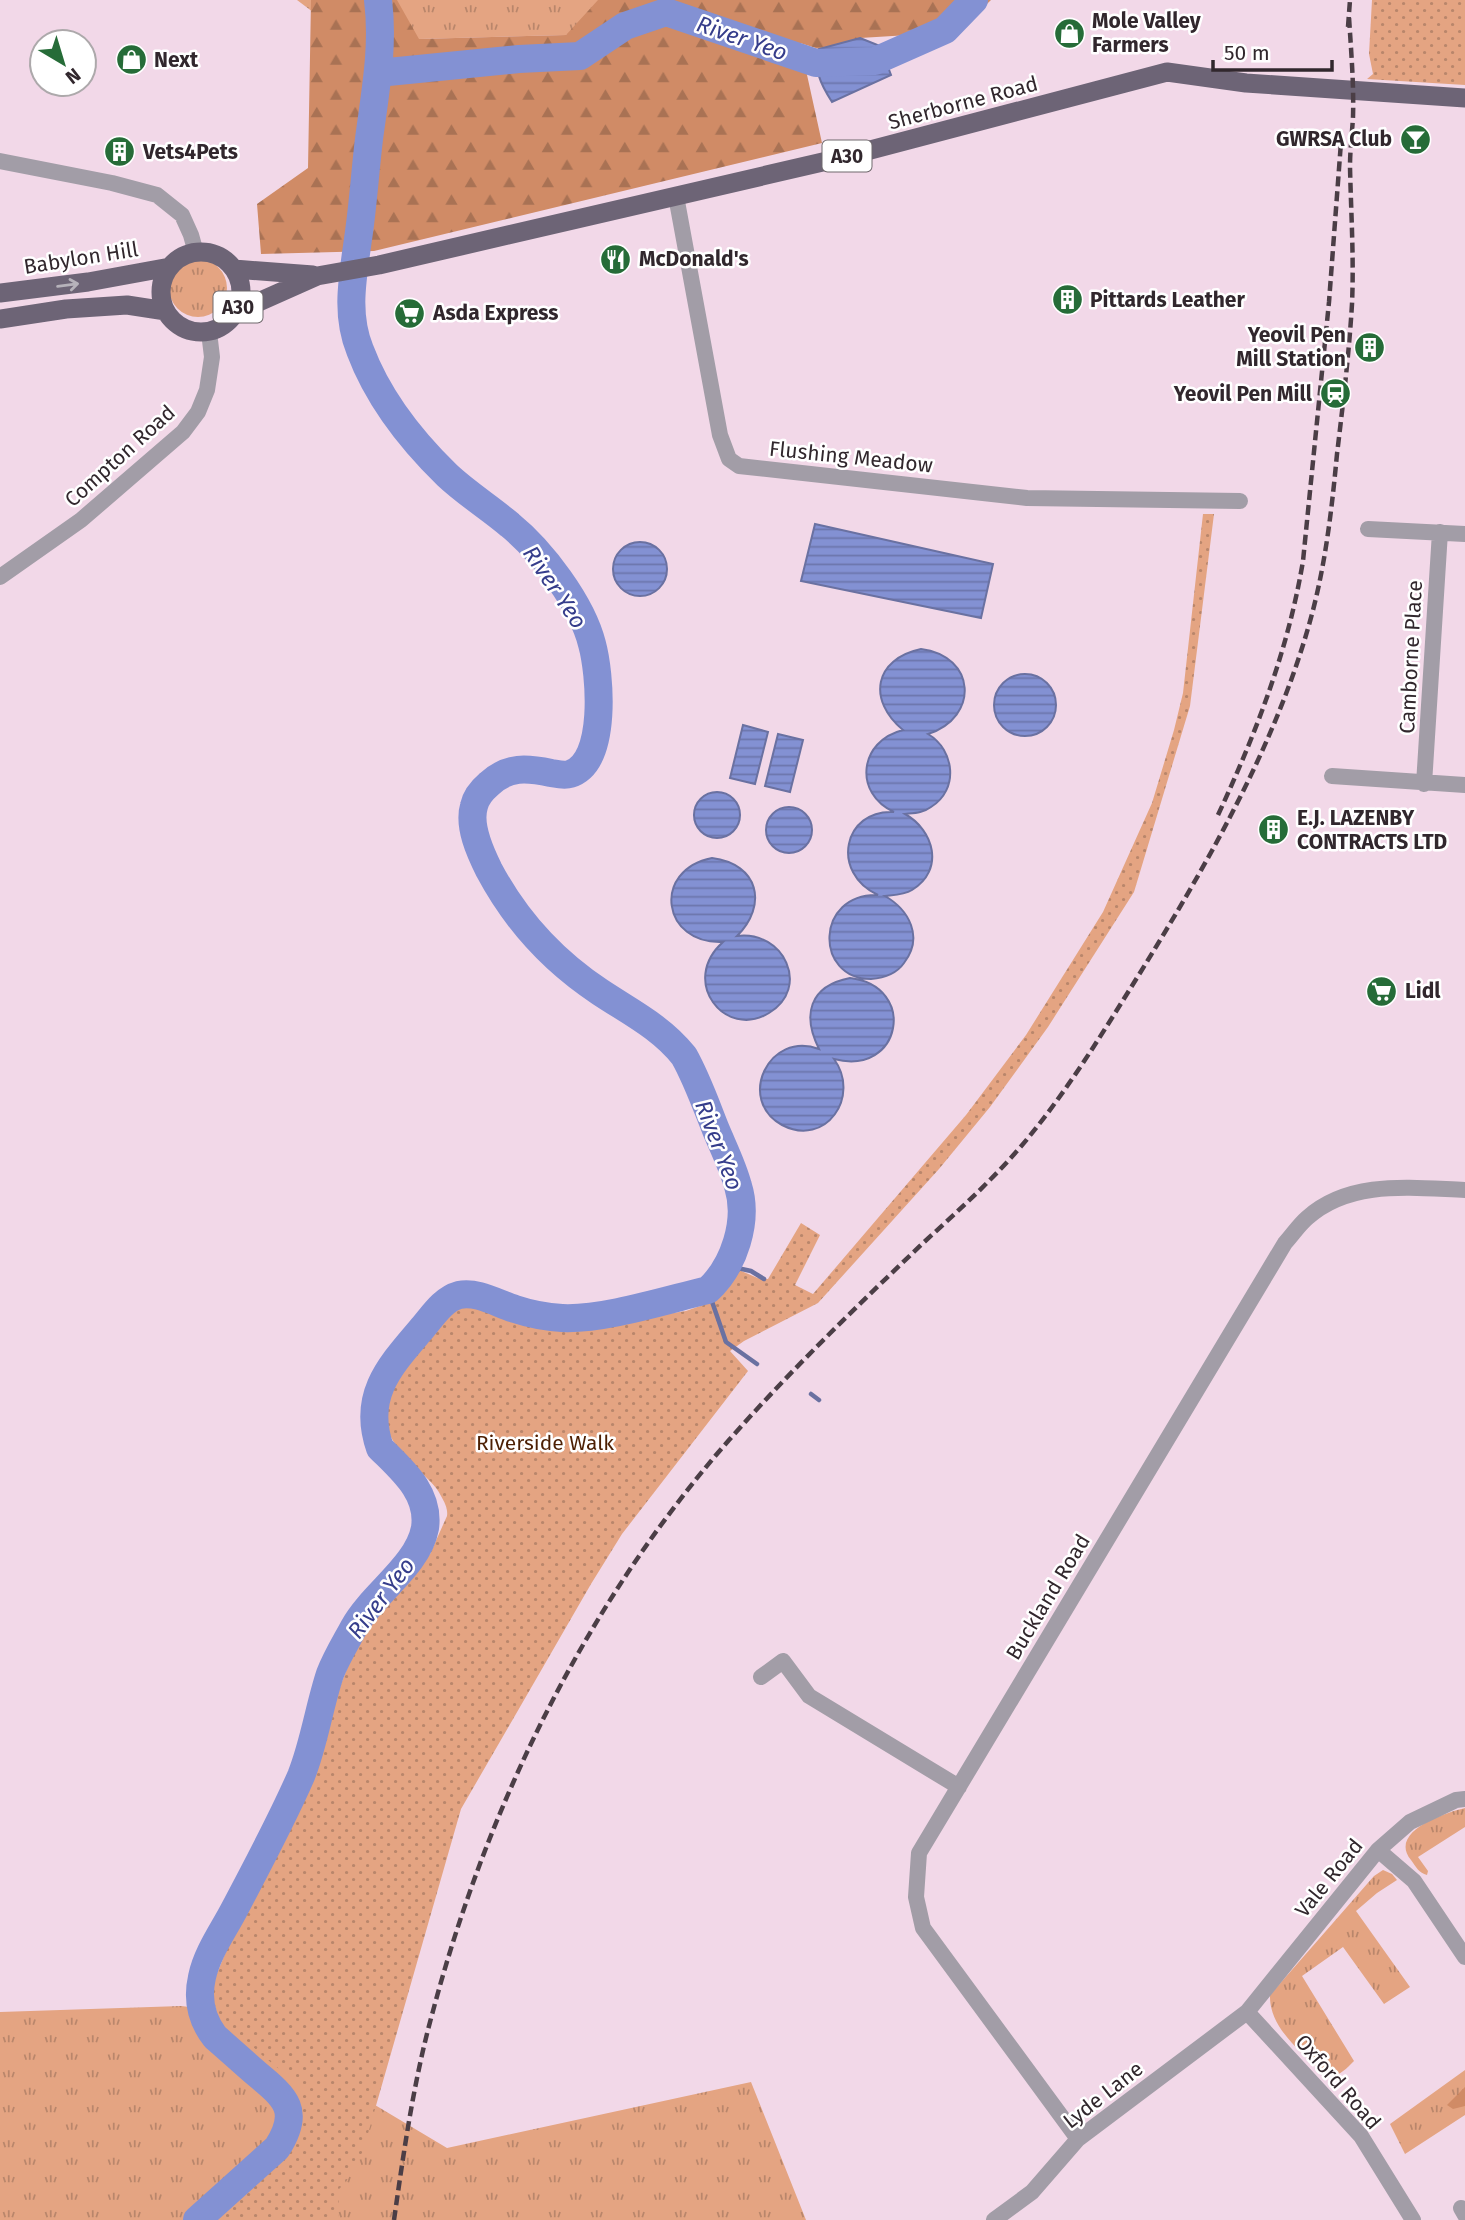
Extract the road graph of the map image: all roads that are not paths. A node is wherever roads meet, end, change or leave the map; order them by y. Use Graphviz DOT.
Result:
graph roads {
  1 [pos="1465,98"];
  2 [pos="0,161"];
  3 [pos="676,196"];
  4 [pos="196,253"];
  5 [pos="170,267"];
  6 [pos="234,270"];
  7 [pos="317,276"];
  8 [pos="0,293"];
  9 [pos="166,311"];
  10 [pos="236,312"];
  11 [pos="0,319"];
  12 [pos="208,332"];
  13 [pos="1240,500"];
  14 [pos="1368,529"];
  15 [pos="1440,532"];
  16 [pos="1465,534"];
  17 [pos="0,577"];
  18 [pos="1332,776"];
  19 [pos="1424,784"];
  20 [pos="1465,785"];
  21 [pos="1465,1190"];
  22 [pos="761,1677"];
  23 [pos="959,1787"];
  24 [pos="1465,1799"];
  25 [pos="1378,1850"];
  26 [pos="1465,1957"];
  27 [pos="1247,2012"];
  28 [pos="1079,2139"];
  29 [pos="994,2220"];
  30 [pos="1413,2220"];
  1 -- 3 [label="main road, Sherborne Road / A30"];
  2 -- 4 [label="street"];
  3 -- 7 [label="main road, Sherborne Road / A30"];
  3 -- 13 [label="street, Flushing Meadow"];
  4 -- 5 [label="main road"];
  4 -- 6 [label="main road, A30"];
  8 -- 5 [label="main road, Babylon Hill, one-way"];
  5 -- 9 [label="main road"];
  6 -- 7 [label="main road, A30"];
  6 -- 10 [label="main road, A30"];
  7 -- 10 [label="main road, A30"];
  9 -- 11 [label="main road, A30"];
  9 -- 12 [label="main road, A30"];
  10 -- 12 [label="main road, A30"];
  12 -- 17 [label="street, Compton Road"];
  14 -- 15 [label="street"];
  15 -- 16 [label="street"];
  15 -- 19 [label="street, Camborne Place"];
  18 -- 19 [label="street"];
  19 -- 20 [label="street"];
  21 -- 23 [label="street, Buckland Road"];
  22 -- 23 [label="street"];
  23 -- 28 [label="street, Buckland Road"];
  24 -- 25 [label="street, Vale Road"];
  25 -- 26 [label="street"];
  25 -- 27 [label="street, Vale Road"];
  27 -- 28 [label="street, Lyde Lane"];
  27 -- 30 [label="street, Oxford Road"];
  28 -- 29 [label="street, Lyde Lane"];
}
